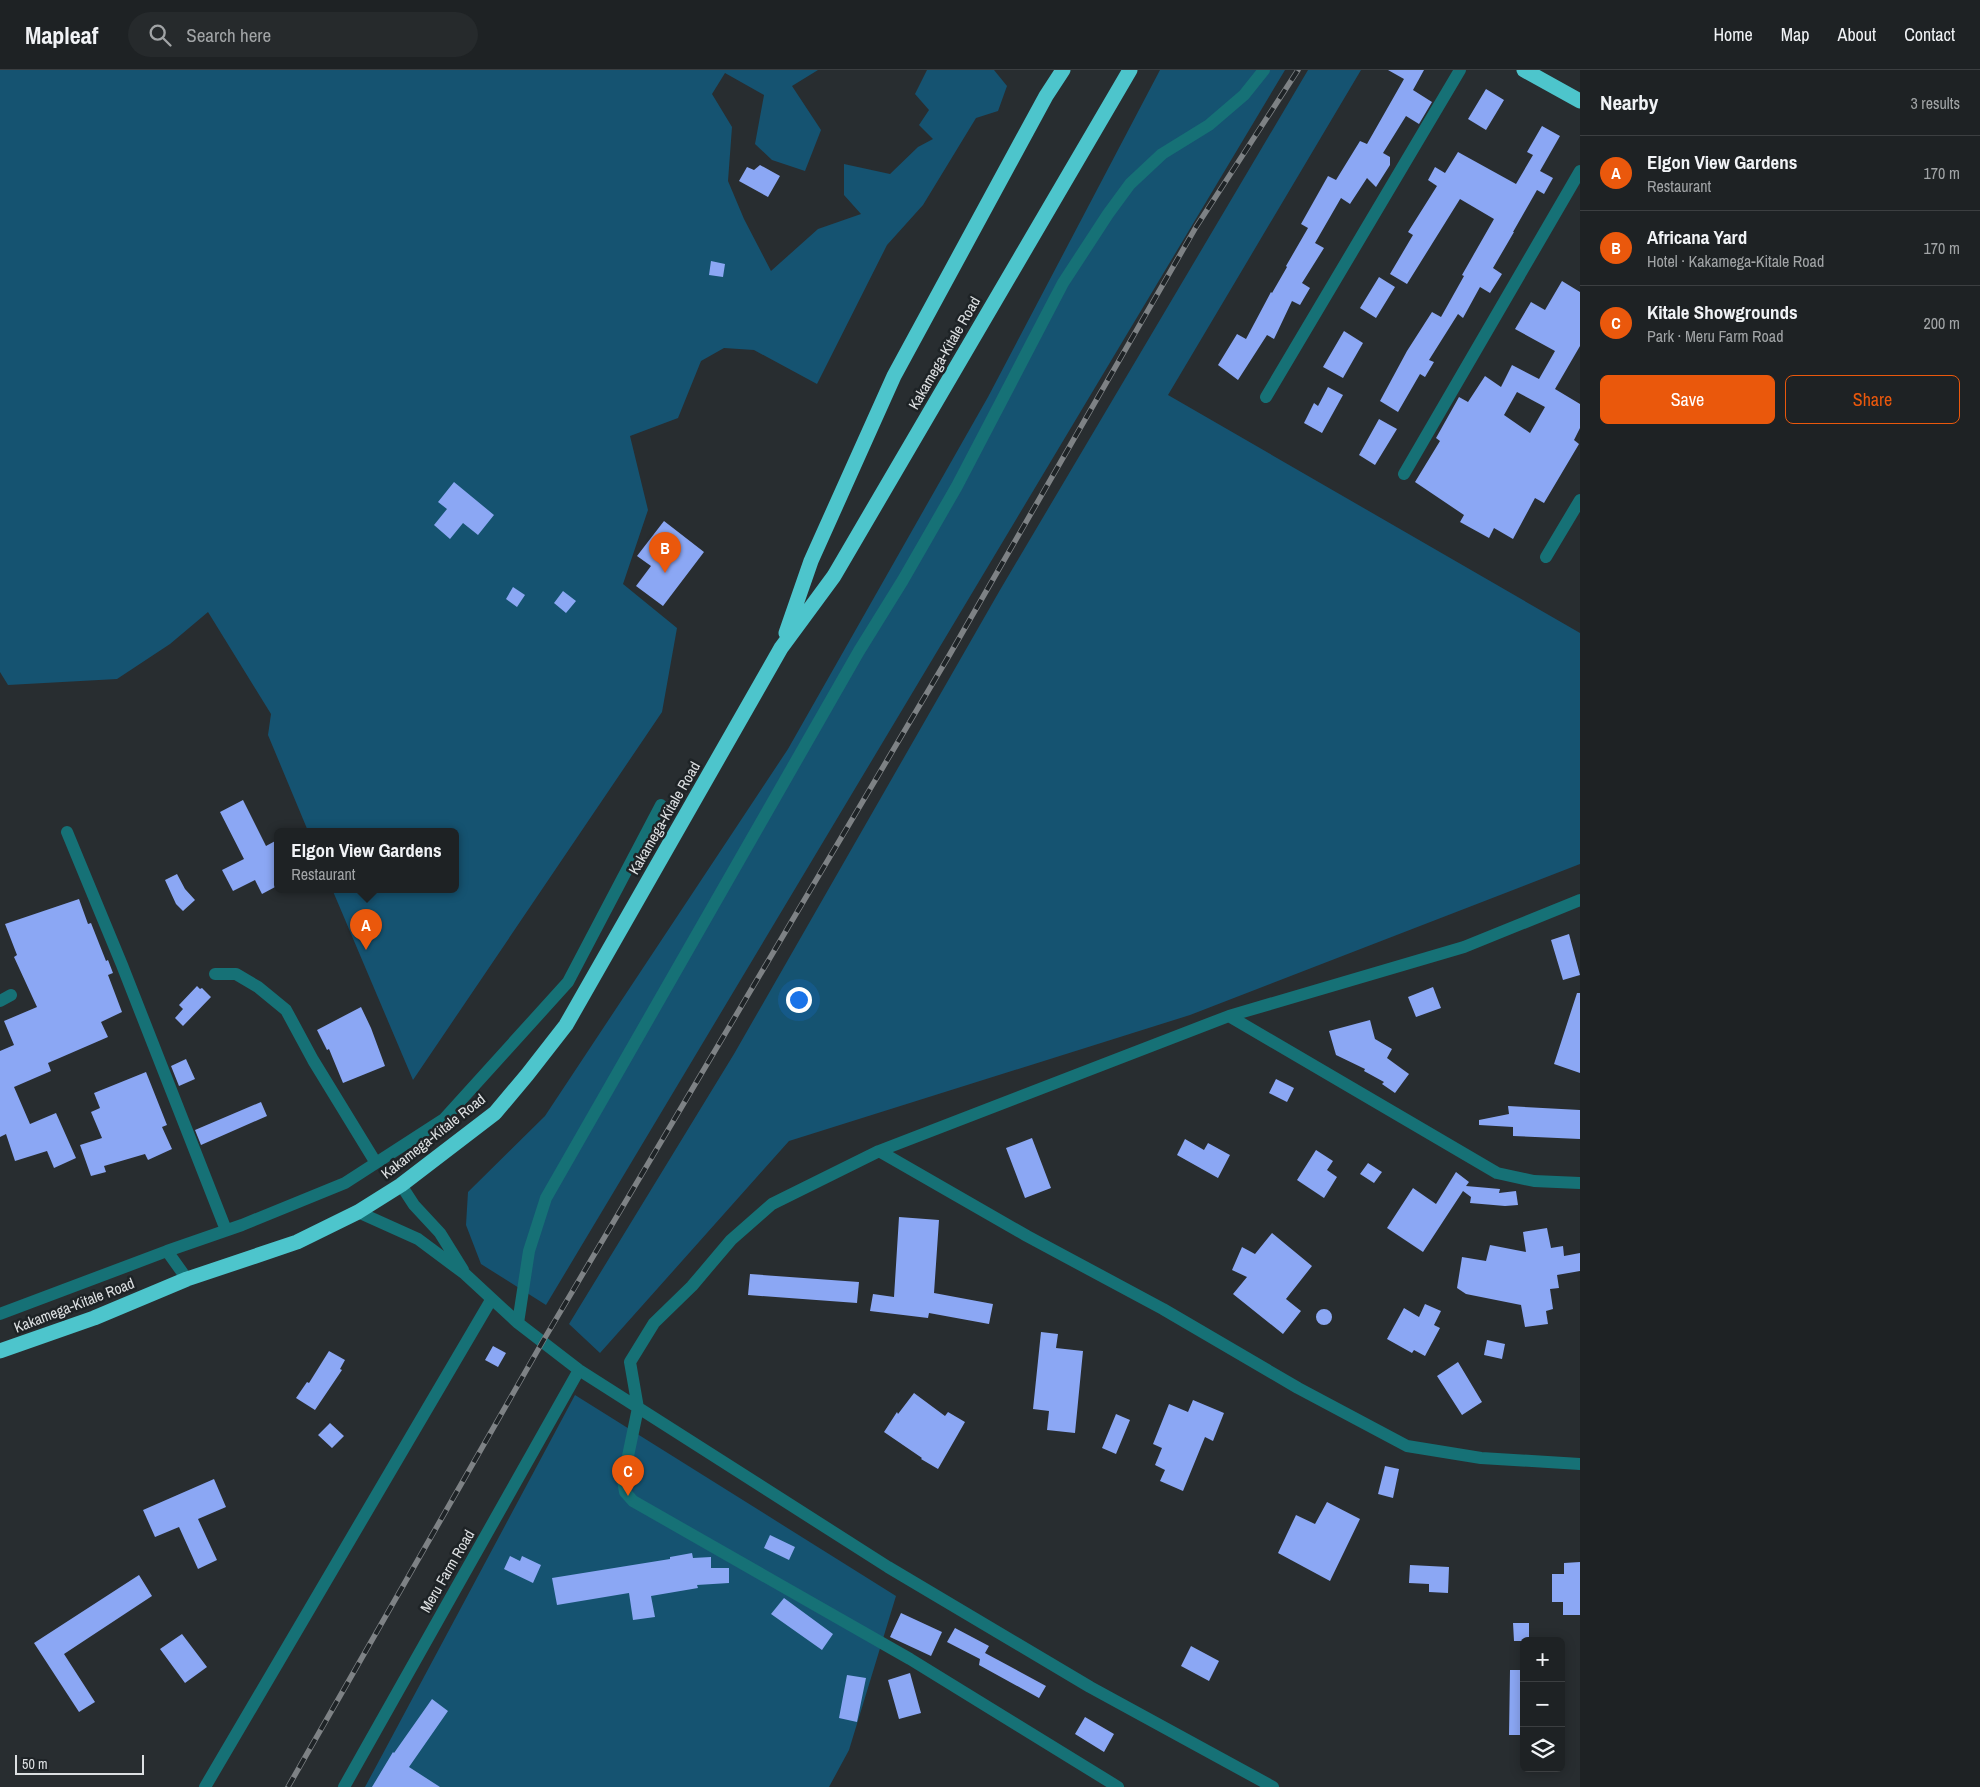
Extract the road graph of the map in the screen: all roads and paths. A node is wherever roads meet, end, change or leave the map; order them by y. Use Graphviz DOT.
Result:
graph roads {
  1 [pos="1063,70"];
  2 [pos="1130,70"];
  3 [pos="1264,70"];
  4 [pos="1460,70"];
  5 [pos="1524,70"];
  6 [pos="1580,101"];
  7 [pos="1580,171"];
  8 [pos="1266,397"];
  9 [pos="1404,474"];
  10 [pos="1580,500"];
  11 [pos="1546,557"];
  12 [pos="781,648"];
  13 [pos="661,806"];
  14 [pos="67,832"];
  15 [pos="1580,900"];
  16 [pos="215,974"];
  17 [pos="1229,1016"];
  18 [pos="879,1150"];
  19 [pos="376,1163"];
  20 [pos="1580,1183"];
  21 [pos="401,1185"];
  22 [pos="358,1212"];
  23 [pos="226,1230"];
  24 [pos="167,1251"];
  25 [pos="465,1274"];
  26 [pos="187,1279"];
  27 [pos="491,1300"];
  28 [pos="0,1314"];
  29 [pos="518,1323"];
  30 [pos="0,1351"];
  31 [pos="579,1370"];
  32 [pos="638,1408"];
  33 [pos="1580,1464"];
  34 [pos="205,1787"];
  35 [pos="344,1787"];
  36 [pos="1118,1787"];
  37 [pos="1273,1787"];
  1 -- 12 [label="highway, Kakamega-Kitale Road"];
  2 -- 12 [label="highway, Kakamega-Kitale Road"];
  3 -- 29 [label="street"];
  4 -- 8 [label="street"];
  5 -- 6 [label="highway"];
  7 -- 9 [label="street"];
  10 -- 11 [label="street"];
  12 -- 21 [label="highway, Kakamega-Kitale Road"];
  13 -- 19 [label="street"];
  14 -- 23 [label="street"];
  15 -- 17 [label="street"];
  16 -- 19 [label="street"];
  17 -- 18 [label="street"];
  17 -- 20 [label="street"];
  18 -- 32 [label="street"];
  18 -- 33 [label="street"];
  19 -- 23 [label="street"];
  21 -- 22 [label="highway, Kakamega-Kitale Road"];
  21 -- 25 [label="street"];
  22 -- 25 [label="street"];
  22 -- 26 [label="highway, Kakamega-Kitale Road"];
  23 -- 24 [label="street"];
  24 -- 26 [label="street"];
  24 -- 28 [label="street"];
  25 -- 27 [label="street"];
  26 -- 30 [label="highway, Kakamega-Kitale Road"];
  27 -- 29 [label="street"];
  27 -- 34 [label="street"];
  29 -- 31 [label="street"];
  31 -- 32 [label="street"];
  31 -- 35 [label="street, Meru Farm Road"];
  32 -- 36 [label="street"];
  32 -- 37 [label="street"];
}
